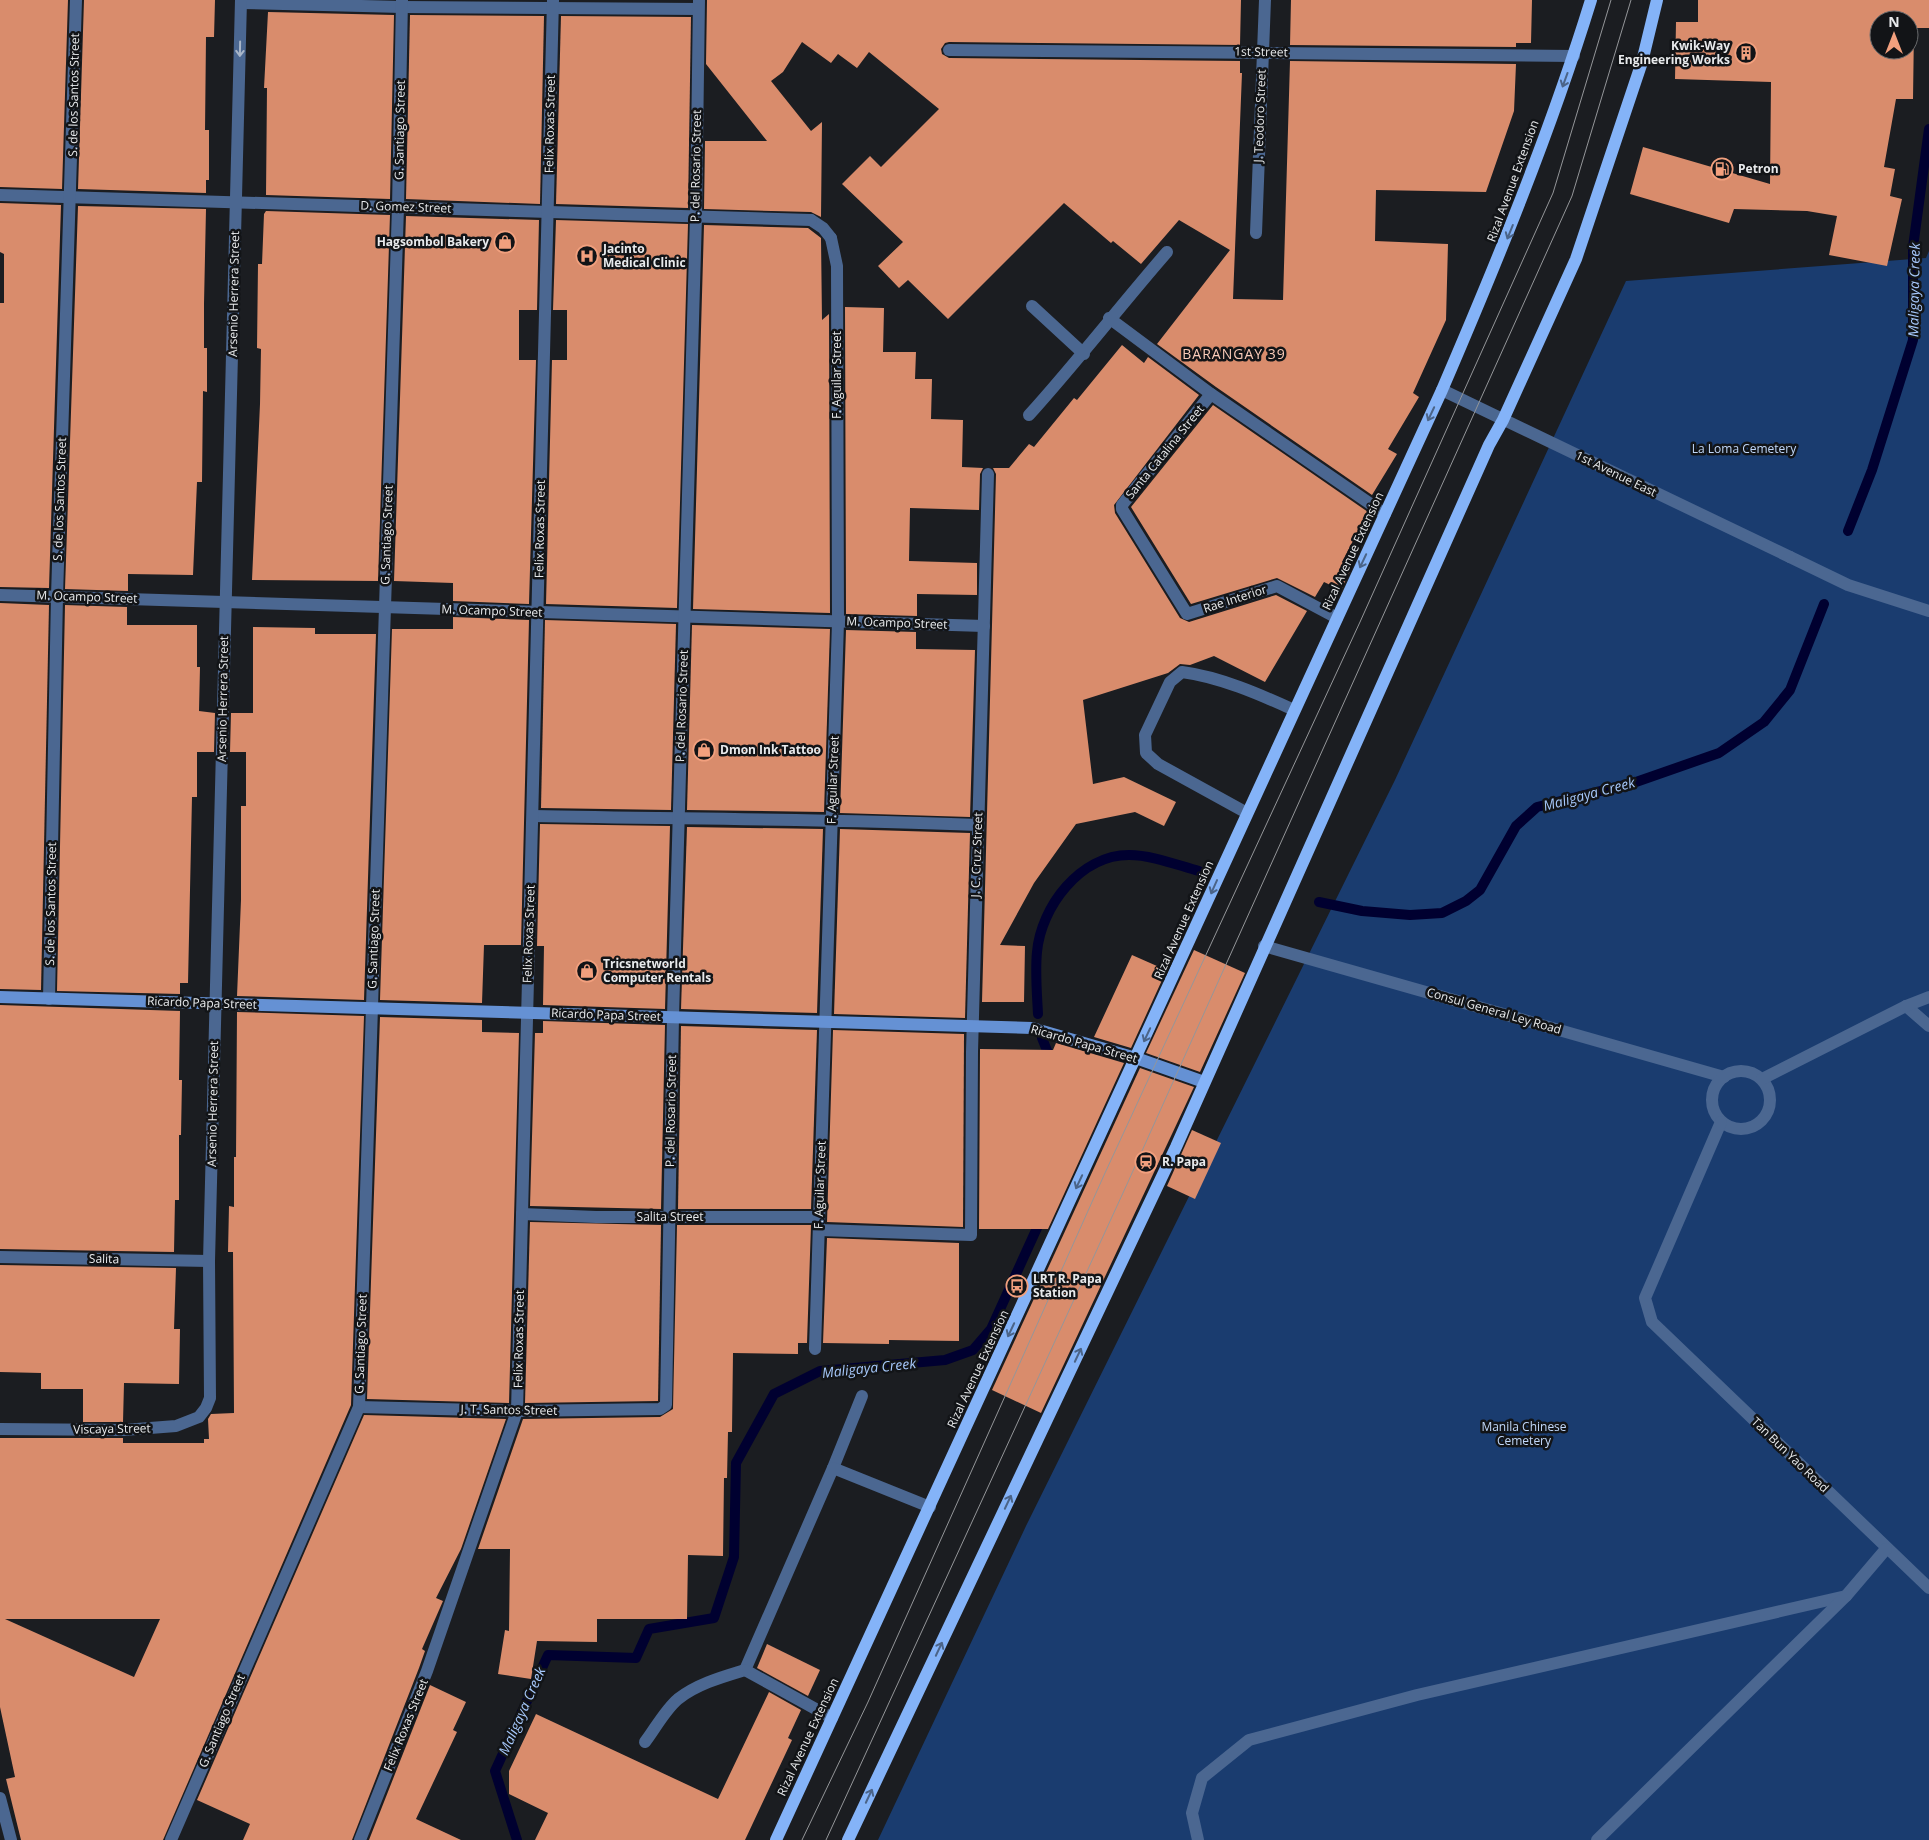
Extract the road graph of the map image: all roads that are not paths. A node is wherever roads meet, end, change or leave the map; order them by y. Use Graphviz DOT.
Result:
graph roads {
  1 [pos="76,0"];
  2 [pos="1265,0"];
  3 [pos="1591,0"];
  4 [pos="1657,0"];
  5 [pos="241,1"];
  6 [pos="402,3"];
  7 [pos="553,4"];
  8 [pos="699,4"];
  9 [pos="949,50"];
  10 [pos="1263,52"];
  11 [pos="1574,56"];
  12 [pos="0,195"];
  13 [pos="71,197"];
  14 [pos="236,202"];
  15 [pos="398,207"];
  16 [pos="548,211"];
  17 [pos="696,216"];
  18 [pos="811,220"];
  19 [pos="1256,233"];
  20 [pos="1166,252"];
  21 [pos="1032,306"];
  22 [pos="1109,318"];
  23 [pos="1084,354"];
  24 [pos="1442,390"];
  25 [pos="1211,394"];
  26 [pos="1029,415"];
  27 [pos="1503,420"];
  28 [pos="988,474"];
  29 [pos="1385,514"];
  30 [pos="0,595"];
  31 [pos="57,596"];
  32 [pos="226,603"];
  33 [pos="385,608"];
  34 [pos="1929,611"];
  35 [pos="538,612"];
  36 [pos="1186,613"];
  37 [pos="685,618"];
  38 [pos="1337,618"];
  39 [pos="838,622"];
  40 [pos="984,626"];
  41 [pos="1294,710"];
  42 [pos="1247,813"];
  43 [pos="533,816"];
  44 [pos="678,819"];
  45 [pos="832,819"];
  46 [pos="978,825"];
  47 [pos="1264,946"];
  48 [pos="0,997"];
  49 [pos="1929,997"];
  50 [pos="49,999"];
  51 [pos="216,1003"];
  52 [pos="1906,1006"];
  53 [pos="372,1008"];
  54 [pos="527,1013"];
  55 [pos="673,1017"];
  56 [pos="825,1022"];
  57 [pos="973,1026"];
  58 [pos="1929,1026"];
  59 [pos="1136,1058"];
  60 [pos="1724,1077"];
  61 [pos="1762,1079"];
  62 [pos="1204,1082"];
  63 [pos="1721,1122"];
  64 [pos="522,1214"];
  65 [pos="669,1216"];
  66 [pos="819,1223"];
  67 [pos="971,1235"];
  68 [pos="0,1257"];
  69 [pos="209,1261"];
  70 [pos="815,1349"];
  71 [pos="862,1396"];
  72 [pos="210,1398"];
  73 [pos="359,1407"];
  74 [pos="660,1409"];
  75 [pos="517,1411"];
  76 [pos="0,1429"];
  77 [pos="834,1468"];
  78 [pos="930,1507"];
  79 [pos="1886,1548"];
  80 [pos="1929,1588"];
  81 [pos="1846,1596"];
  82 [pos="745,1670"];
  83 [pos="832,1718"];
  84 [pos="645,1742"];
  85 [pos="0,1798"];
  86 [pos="11,1840"];
  87 [pos="171,1840"];
  88 [pos="360,1840"];
  89 [pos="776,1840"];
  90 [pos="848,1840"];
  91 [pos="1198,1840"];
  92 [pos="1597,1840"];
  1 -- 13 [label="street, S. de los Santos Street"];
  2 -- 10 [label="street, J. Teodoro Street"];
  3 -- 11 [label="main road, Rizal Avenue Extension"];
  4 -- 27 [label="main road"];
  5 -- 6 [label="street"];
  5 -- 14 [label="street, Arsenio Herrera Street, one-way"];
  6 -- 7 [label="street"];
  6 -- 15 [label="street, G. Santiago Street"];
  7 -- 8 [label="street"];
  7 -- 16 [label="street, Felix Roxas Street"];
  8 -- 17 [label="street, P. del Rosario Street"];
  9 -- 10 [label="street, 1st Street"];
  10 -- 11 [label="street, 1st Street"];
  10 -- 19 [label="street, J. Teodoro Street"];
  11 -- 24 [label="main road, Rizal Avenue Extension, one-way"];
  12 -- 13 [label="street, D. Gomez Street"];
  13 -- 14 [label="street, D. Gomez Street"];
  13 -- 31 [label="street, S. de los Santos Street"];
  14 -- 15 [label="street, D. Gomez Street"];
  14 -- 32 [label="street, Arsenio Herrera Street"];
  15 -- 16 [label="street, D. Gomez Street"];
  15 -- 33 [label="street, G. Santiago Street"];
  16 -- 17 [label="street, D. Gomez Street"];
  16 -- 35 [label="street, Felix Roxas Street"];
  17 -- 18 [label="street, D. Gomez Street"];
  17 -- 37 [label="street, P. del Rosario Street"];
  18 -- 39 [label="street, F. Aguilar Street"];
  20 -- 22 [label="street"];
  21 -- 23 [label="street"];
  22 -- 23 [label="street"];
  22 -- 25 [label="street"];
  23 -- 26 [label="street"];
  24 -- 27 [label="street, 1st Avenue East"];
  24 -- 29 [label="main road, Rizal Avenue Extension, one-way"];
  25 -- 29 [label="street, Santa Catalina Street"];
  25 -- 36 [label="street, Santa Catalina Street"];
  27 -- 34 [label="street, 1st Avenue East"];
  27 -- 47 [label="main road"];
  28 -- 40 [label="street, J. C. Cruz Street"];
  29 -- 38 [label="main road, Rizal Avenue Extension, one-way"];
  30 -- 31 [label="street, M. Ocampo Street"];
  31 -- 32 [label="street, M. Ocampo Street"];
  31 -- 50 [label="street, S. de los Santos Street"];
  32 -- 33 [label="street, M. Ocampo Street"];
  32 -- 51 [label="street, Arsenio Herrera Street"];
  33 -- 35 [label="street, M. Ocampo Street"];
  33 -- 53 [label="street, G. Santiago Street"];
  35 -- 37 [label="street, M. Ocampo Street"];
  35 -- 43 [label="street, Felix Roxas Street"];
  36 -- 38 [label="street, Rae Interior"];
  37 -- 39 [label="street, M. Ocampo Street"];
  37 -- 44 [label="street, P. del Rosario Street"];
  38 -- 41 [label="main road, Rizal Avenue Extension"];
  39 -- 40 [label="street, M. Ocampo Street"];
  39 -- 45 [label="street, F. Aguilar Street"];
  40 -- 46 [label="street, J. C. Cruz Street"];
  41 -- 42 [label="main road, Rizal Avenue Extension"];
  41 -- 42 [label="street"];
  42 -- 59 [label="main road, Rizal Avenue Extension, one-way"];
  43 -- 44 [label="street"];
  43 -- 54 [label="street, Felix Roxas Street"];
  44 -- 45 [label="street"];
  44 -- 55 [label="street, P. del Rosario Street"];
  45 -- 46 [label="street"];
  45 -- 56 [label="street, F. Aguilar Street"];
  46 -- 57 [label="street, J. C. Cruz Street"];
  47 -- 60 [label="street, Consul General Ley Road"];
  47 -- 62 [label="main road"];
  48 -- 50 [label="street, Ricardo Papa Street"];
  49 -- 52 [label="street"];
  50 -- 51 [label="street, Ricardo Papa Street"];
  51 -- 53 [label="street, Ricardo Papa Street"];
  51 -- 69 [label="street, Arsenio Herrera Street"];
  52 -- 58 [label="street"];
  52 -- 61 [label="street"];
  53 -- 54 [label="street, Ricardo Papa Street"];
  53 -- 73 [label="street, G. Santiago Street"];
  54 -- 55 [label="street, Ricardo Papa Street"];
  54 -- 64 [label="street, Felix Roxas Street"];
  55 -- 56 [label="street, Ricardo Papa Street"];
  55 -- 65 [label="street, P. del Rosario Street"];
  56 -- 57 [label="street, Ricardo Papa Street"];
  56 -- 66 [label="street, F. Aguilar Street"];
  57 -- 59 [label="street, Ricardo Papa Street"];
  57 -- 67 [label="street, J. C. Cruz Street"];
  59 -- 62 [label="street, Ricardo Papa Street"];
  59 -- 78 [label="main road, Rizal Avenue Extension, one-way"];
  60 -- 61 [label="street"];
  60 -- 63 [label="street"];
  61 -- 63 [label="street"];
  90 -- 62 [label="main road, one-way"];
  63 -- 79 [label="street, Tan Bun Yao Road"];
  64 -- 65 [label="street, Salita Street"];
  64 -- 75 [label="street, Felix Roxas Street"];
  65 -- 66 [label="street, Salita Street"];
  65 -- 74 [label="street, P. del Rosario Street"];
  66 -- 67 [label="street, Salita Street"];
  66 -- 70 [label="street, F. Aguilar Street"];
  68 -- 69 [label="street, Salita"];
  69 -- 72 [label="street, Arsenio Herrera Street"];
  71 -- 77 [label="street"];
  72 -- 76 [label="street, Viscaya Street"];
  73 -- 75 [label="street, J. T. Santos Street"];
  73 -- 87 [label="street, G. Santiago Street"];
  74 -- 75 [label="street, J. T. Santos Street"];
  75 -- 88 [label="street, Felix Roxas Street"];
  77 -- 78 [label="street"];
  77 -- 82 [label="street"];
  78 -- 83 [label="main road, Rizal Avenue Extension"];
  79 -- 80 [label="street, Tan Bun Yao Road"];
  79 -- 81 [label="street"];
  81 -- 91 [label="street"];
  81 -- 92 [label="street"];
  82 -- 83 [label="street"];
  82 -- 84 [label="street"];
  83 -- 89 [label="main road, Rizal Avenue Extension"];
  85 -- 86 [label="street"];
}
